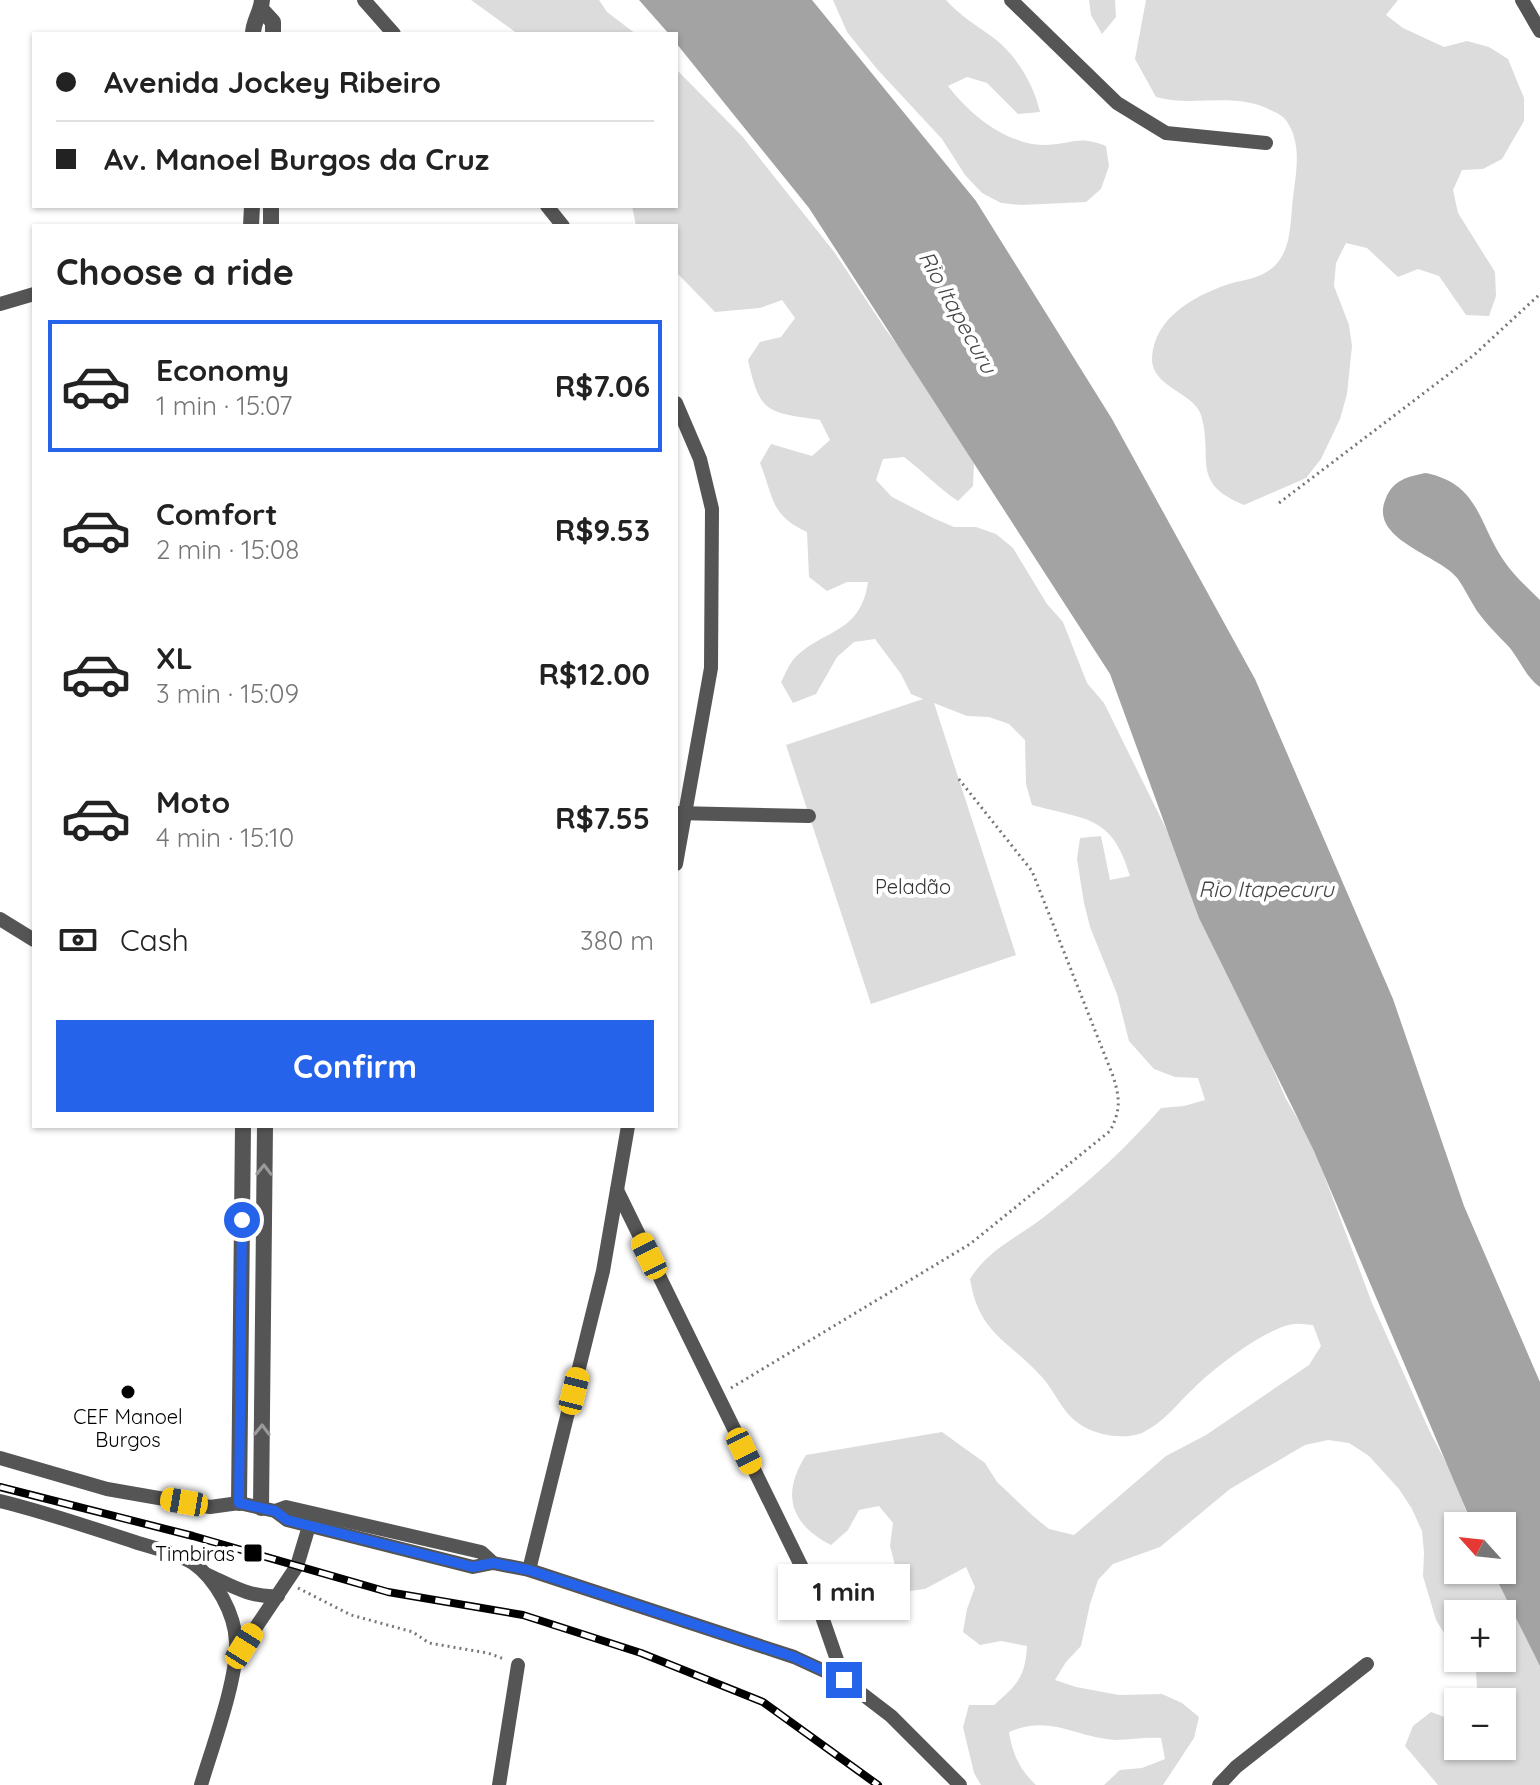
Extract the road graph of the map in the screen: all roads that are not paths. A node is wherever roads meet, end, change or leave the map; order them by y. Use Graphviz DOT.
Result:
graph roads {
  1 [pos="364,0"];
  2 [pos="1011,0"];
  3 [pos="1522,0"];
  4 [pos="262,4"];
  5 [pos="1540,31"];
  6 [pos="253,32"];
  7 [pos="273,32"];
  8 [pos="392,32"];
  9 [pos="1266,143"];
  10 [pos="549,208"];
  11 [pos="561,224"];
  12 [pos="32,295"];
  13 [pos="0,304"];
  14 [pos="682,432"];
  15 [pos="681,814"];
  16 [pos="809,816"];
  17 [pos="678,844"];
  18 [pos="0,919"];
  19 [pos="0,933"];
  20 [pos="32,939"];
  21 [pos="243,1128"];
  22 [pos="265,1128"];
  23 [pos="628,1128"];
  24 [pos="617,1190"];
  25 [pos="0,1458"];
  26 [pos="0,1501"];
  27 [pos="239,1503"];
  28 [pos="268,1510"];
  29 [pos="309,1526"];
  30 [pos="493,1563"];
  31 [pos="529,1570"];
  32 [pos="208,1575"];
  33 [pos="278,1596"];
  34 [pos="234,1661"];
  35 [pos="1367,1664"];
  36 [pos="518,1665"];
  37 [pos="844,1680"];
  38 [pos="201,1785"];
  39 [pos="499,1785"];
  40 [pos="960,1785"];
  41 [pos="1219,1785"];
  1 -- 8 [label="street"];
  2 -- 9 [label="street"];
  3 -- 5 [label="street"];
  4 -- 6 [label="street"];
  4 -- 7 [label="street"];
  10 -- 11 [label="street"];
  12 -- 13 [label="street"];
  14 -- 15 [label="street"];
  15 -- 16 [label="street"];
  15 -- 17 [label="street"];
  18 -- 20 [label="street"];
  19 -- 20 [label="street"];
  21 -- 27 [label="street"];
  28 -- 22 [label="street, one-way"];
  23 -- 24 [label="street"];
  24 -- 31 [label="street"];
  24 -- 37 [label="street"];
  25 -- 27 [label="street"];
  26 -- 32 [label="street"];
  27 -- 28 [label="street"];
  28 -- 29 [label="street"];
  28 -- 30 [label="street"];
  29 -- 30 [label="street"];
  29 -- 33 [label="street"];
  30 -- 31 [label="street"];
  31 -- 37 [label="street"];
  32 -- 33 [label="street"];
  32 -- 34 [label="street"];
  33 -- 34 [label="street"];
  34 -- 38 [label="street"];
  35 -- 41 [label="street"];
  36 -- 39 [label="street"];
  37 -- 40 [label="street"];
}
